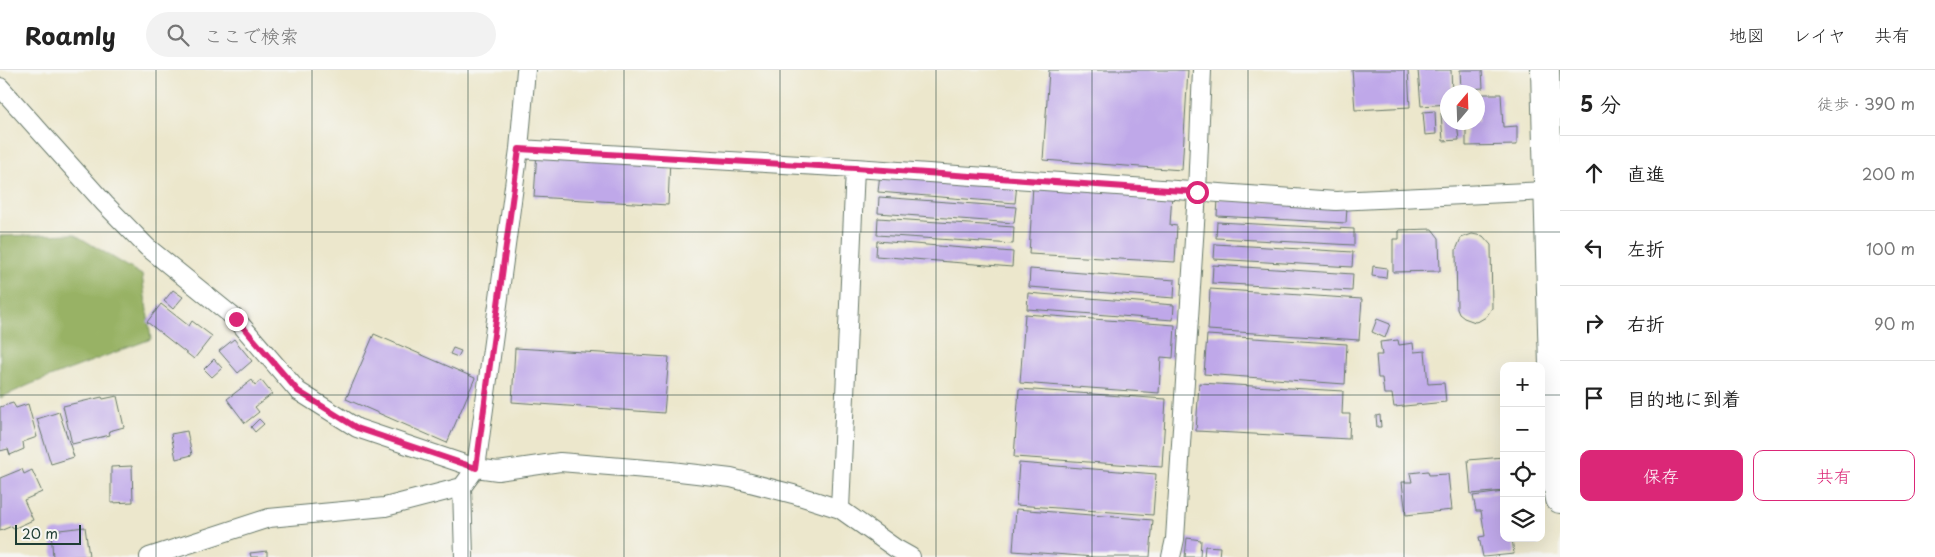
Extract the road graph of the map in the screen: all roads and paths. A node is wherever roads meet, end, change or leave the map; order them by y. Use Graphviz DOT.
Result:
graph roads {
  1 [pos="526,70"];
  2 [pos="1202,70"];
  3 [pos="1544,70"];
  4 [pos="0,87"];
  5 [pos="519,149"];
  6 [pos="855,168"];
  7 [pos="1547,191"];
  8 [pos="1197,192"];
  9 [pos="476,468"];
  10 [pos="462,487"];
  11 [pos="1560,499"];
  12 [pos="840,509"];
  13 [pos="149,557"];
  14 [pos="464,557"];
  15 [pos="911,557"];
  16 [pos="1171,557"];
  1 -- 5 [label="street"];
  2 -- 8 [label="street"];
  3 -- 7 [label="main road"];
  4 -- 9 [label="street"];
  5 -- 6 [label="street"];
  5 -- 9 [label="street"];
  6 -- 8 [label="street"];
  6 -- 12 [label="street"];
  7 -- 8 [label="street"];
  7 -- 11 [label="main road"];
  8 -- 16 [label="street"];
  9 -- 10 [label="street"];
  9 -- 12 [label="street"];
  10 -- 13 [label="street"];
  10 -- 14 [label="street"];
  12 -- 15 [label="street"];
}
